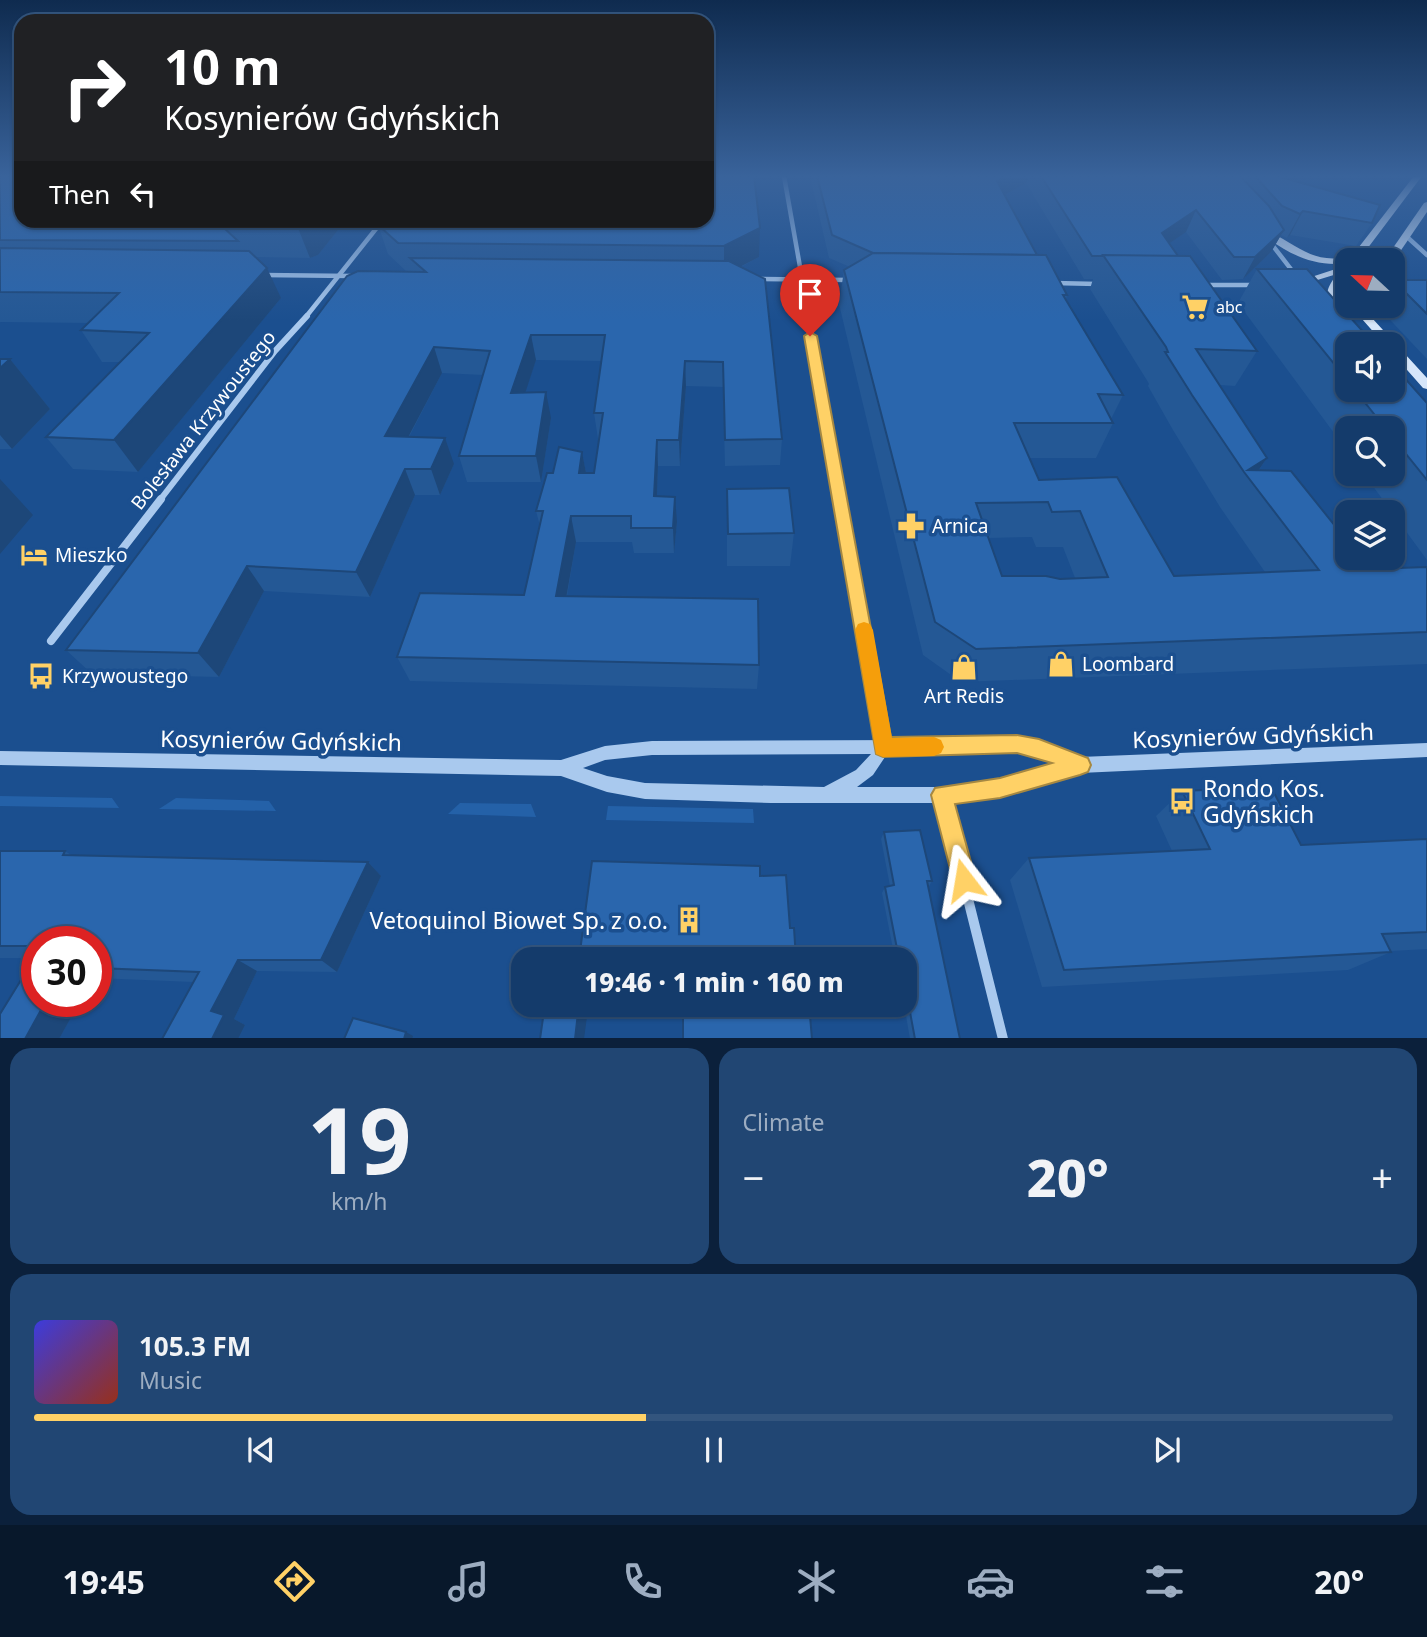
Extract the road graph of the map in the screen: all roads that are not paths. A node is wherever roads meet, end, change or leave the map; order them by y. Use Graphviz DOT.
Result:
graph roads {
  1 [pos="792,224"];
  2 [pos="1381,224"];
  3 [pos="1414,224"];
  4 [pos="377,228"];
  5 [pos="1264,229"];
  6 [pos="1406,236"];
  7 [pos="1362,248"];
  8 [pos="1398,248"];
  9 [pos="1427,255"];
  10 [pos="1335,261"];
  11 [pos="1335,272"];
  12 [pos="257,275"];
  13 [pos="338,276"];
  14 [pos="365,276"];
  15 [pos="755,279"];
  16 [pos="801,279"];
  17 [pos="852,280"];
  18 [pos="1297,282"];
  19 [pos="1042,283"];
  20 [pos="1110,284"];
  21 [pos="1191,285"];
  22 [pos="1260,285"];
  23 [pos="1335,285"];
  24 [pos="1310,291"];
  25 [pos="1327,309"];
  26 [pos="1335,315"];
  27 [pos="1335,317"];
  28 [pos="1367,318"];
  29 [pos="1380,332"];
  30 [pos="1405,360"];
  31 [pos="1427,385"];
  32 [pos="51,641"];
  33 [pos="883,747"];
  34 [pos="1427,750"];
  35 [pos="0,758"];
  36 [pos="1080,765"];
  37 [pos="561,768"];
  38 [pos="826,794"];
  39 [pos="942,795"];
  40 [pos="1003,1038"];
  1 -- 16 [label="street"];
  2 -- 7 [label="main road"];
  3 -- 6 [label="main road"];
  4 -- 13 [label="street, Bolesława Krzywoustego"];
  5 -- 10 [label="main road"];
  5 -- 18 [label="street"];
  6 -- 8 [label="main road"];
  6 -- 9 [label="street"];
  11 -- 18 [label="main road"];
  12 -- 13 [label="street"];
  13 -- 14 [label="street"];
  13 -- 32 [label="street, Bolesława Krzywoustego"];
  15 -- 16 [label="street"];
  16 -- 17 [label="street"];
  16 -- 33 [label="street"];
  18 -- 24 [label="street"];
  19 -- 20 [label="street"];
  21 -- 22 [label="street"];
  23 -- 26 [label="main road"];
  25 -- 27 [label="street"];
  28 -- 29 [label="main road"];
  30 -- 31 [label="main road"];
  33 -- 36 [label="street, Kosynierów Gdyńskich"];
  33 -- 37 [label="street, Kosynierów Gdyńskich"];
  33 -- 38 [label="street"];
  34 -- 36 [label="street, Kosynierów Gdyńskich"];
  35 -- 37 [label="street, Kosynierów Gdyńskich"];
  36 -- 39 [label="street, Kosynierów Gdyńskich"];
  37 -- 38 [label="street, Kosynierów Gdyńskich"];
  38 -- 39 [label="street, Kosynierów Gdyńskich"];
  39 -- 40 [label="street"];
}
